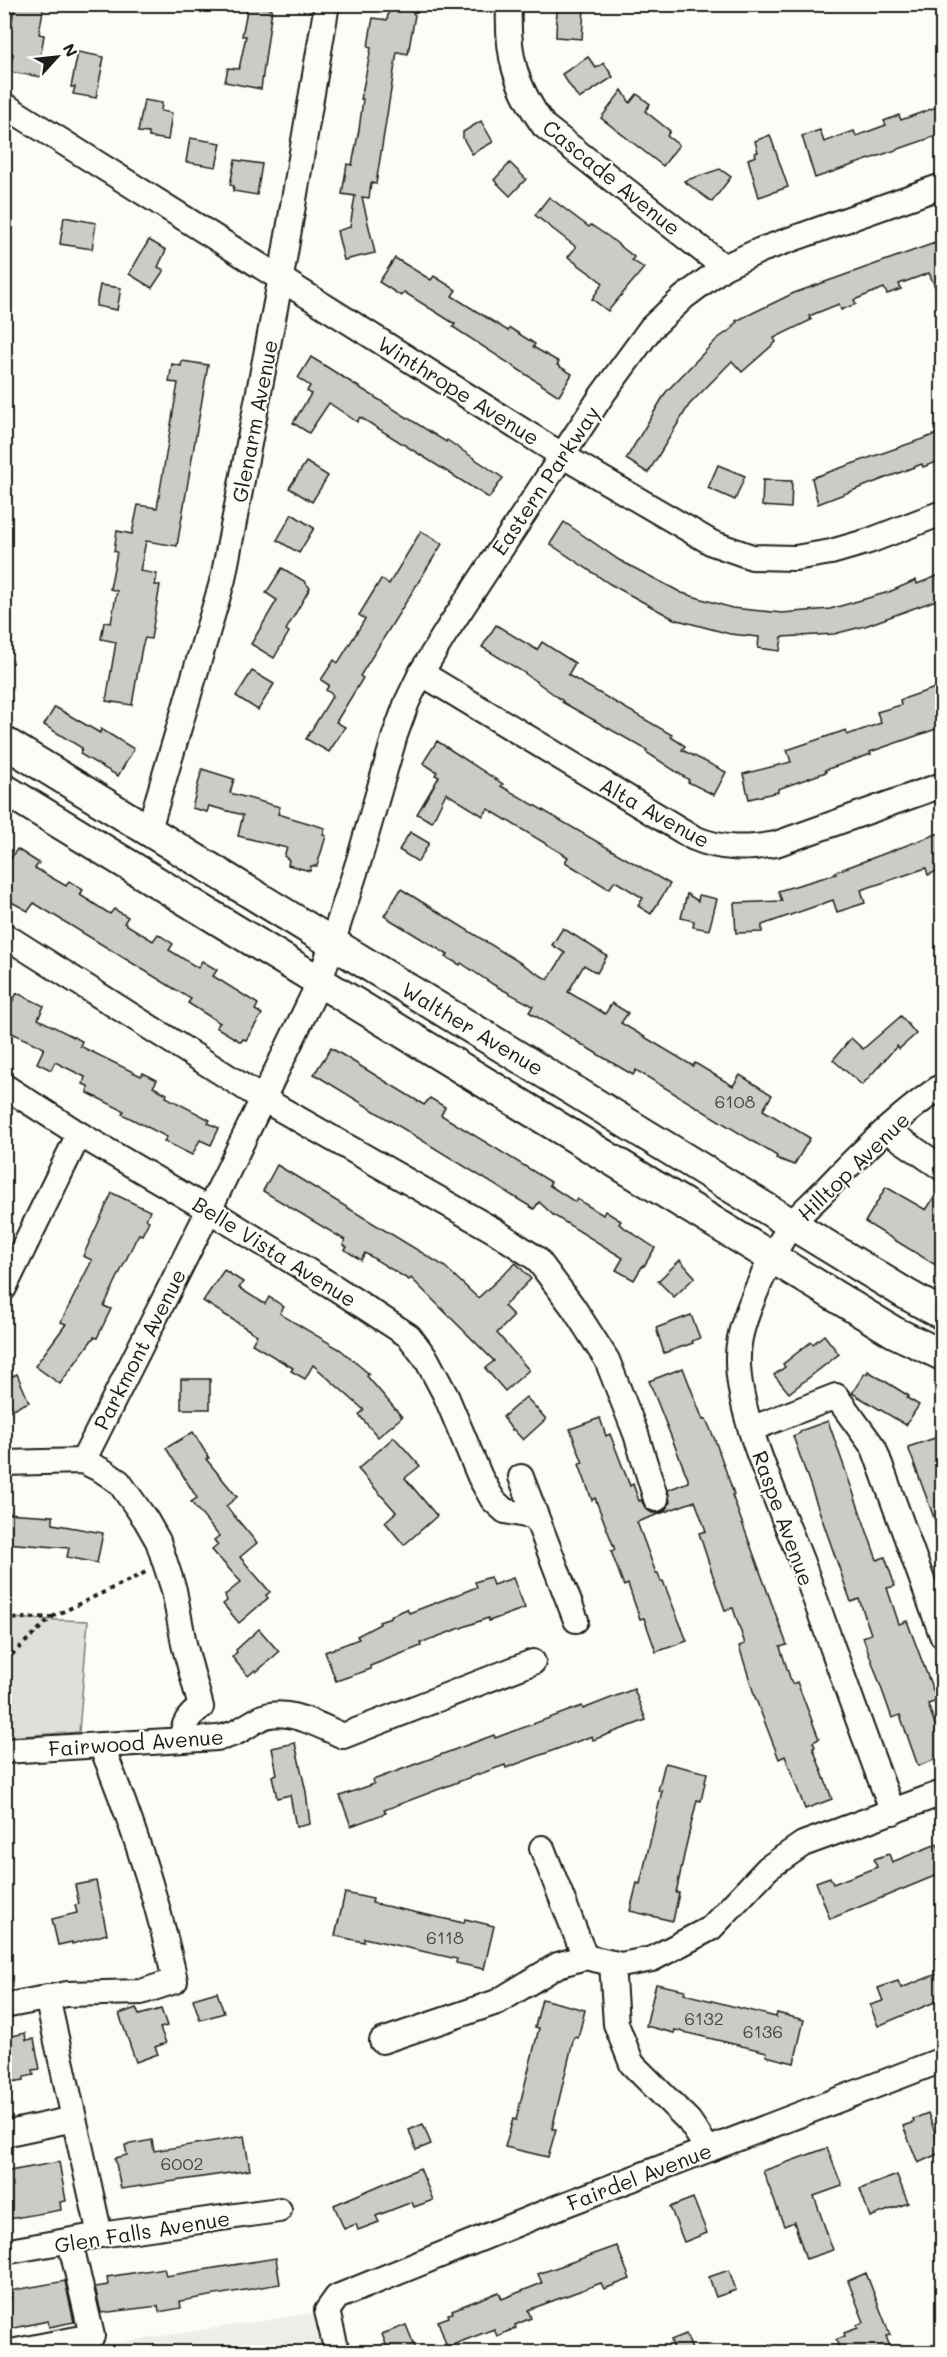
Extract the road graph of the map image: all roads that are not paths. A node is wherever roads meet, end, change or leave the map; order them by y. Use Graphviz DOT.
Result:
graph roads {
  1 [pos="327,4"];
  2 [pos="509,4"];
  3 [pos="4,105"];
  4 [pos="942,186"];
  5 [pos="724,267"];
  6 [pos="281,277"];
  7 [pos="563,456"];
  8 [pos="942,513"];
  9 [pos="421,673"];
  10 [pos="4,742"];
  11 [pos="942,785"];
  12 [pos="4,789"];
  13 [pos="149,829"];
  14 [pos="4,935"];
  15 [pos="334,943"];
  16 [pos="320,981"];
  17 [pos="4,1086"];
  18 [pos="942,1086"];
  19 [pos="262,1099"];
  20 [pos="888,1131"];
  21 [pos="79,1134"];
  22 [pos="942,1168"];
  23 [pos="209,1210"];
  24 [pos="793,1224"];
  25 [pos="773,1258"];
  26 [pos="4,1288"];
  27 [pos="942,1314"];
  28 [pos="942,1355"];
  29 [pos="751,1429"];
  30 [pos="83,1461"];
  31 [pos="4,1463"];
  32 [pos="521,1477"];
  33 [pos="656,1499"];
  34 [pos="536,1517"];
  35 [pos="576,1620"];
  36 [pos="942,1635"];
  37 [pos="532,1662"];
  38 [pos="182,1739"];
  39 [pos="101,1745"];
  40 [pos="4,1751"];
  41 [pos="942,1792"];
  42 [pos="893,1812"];
  43 [pos="542,1848"];
  44 [pos="585,1956"];
  45 [pos="612,1963"];
  46 [pos="46,1997"];
  47 [pos="4,2006"];
  48 [pos="382,2041"];
  49 [pos="942,2060"];
  50 [pos="74,2119"];
  51 [pos="4,2134"];
  52 [pos="708,2149"];
  53 [pos="279,2210"];
  54 [pos="100,2235"];
  55 [pos="70,2241"];
  56 [pos="4,2252"];
  57 [pos="11,2352"];
  58 [pos="337,2352"];
  1 -- 6 [label="street, Glenarm Avenue"];
  2 -- 5 [label="street, Cascade Avenue"];
  3 -- 6 [label="street, Winthrope Avenue"];
  4 -- 5 [label="street, Eastern Parkway"];
  5 -- 7 [label="street, Eastern Parkway"];
  6 -- 7 [label="street, Winthrope Avenue"];
  6 -- 13 [label="street, Glenarm Avenue"];
  7 -- 8 [label="street, Winthrope Avenue"];
  7 -- 9 [label="street, Eastern Parkway"];
  9 -- 11 [label="street, Alta Avenue"];
  9 -- 15 [label="street, Eastern Parkway"];
  10 -- 13 [label="main road, Walther Avenue"];
  12 -- 16 [label="main road, Walther Avenue"];
  13 -- 15 [label="main road, Walther Avenue"];
  14 -- 19 [label="street"];
  15 -- 16 [label="street, Parkmont Avenue"];
  15 -- 24 [label="main road, Walther Avenue"];
  16 -- 19 [label="street, Parkmont Avenue"];
  16 -- 25 [label="main road, Walther Avenue"];
  17 -- 21 [label="street, Belle Vista Avenue"];
  18 -- 20 [label="street, Hilltop Avenue"];
  19 -- 23 [label="street, Parkmont Avenue"];
  19 -- 33 [label="street"];
  20 -- 22 [label="street"];
  20 -- 24 [label="street, Hilltop Avenue"];
  21 -- 23 [label="street, Belle Vista Avenue"];
  21 -- 26 [label="street"];
  23 -- 30 [label="street, Parkmont Avenue"];
  23 -- 34 [label="street, Belle Vista Avenue"];
  24 -- 25 [label="street, Raspe Avenue"];
  24 -- 27 [label="main road, Walther Avenue"];
  25 -- 28 [label="main road, Walther Avenue"];
  25 -- 29 [label="street, Raspe Avenue"];
  29 -- 36 [label="street"];
  29 -- 42 [label="street, Raspe Avenue"];
  30 -- 31 [label="street"];
  30 -- 38 [label="street"];
  32 -- 34 [label="street"];
  34 -- 35 [label="street"];
  37 -- 38 [label="street, Fairwood Avenue"];
  38 -- 39 [label="street, Fairwood Avenue"];
  39 -- 40 [label="street, Fairwood Avenue"];
  39 -- 46 [label="street"];
  41 -- 42 [label="street"];
  42 -- 45 [label="street"];
  43 -- 44 [label="street"];
  44 -- 45 [label="street"];
  44 -- 48 [label="street"];
  45 -- 52 [label="street"];
  46 -- 47 [label="street"];
  46 -- 50 [label="street"];
  49 -- 52 [label="street, Fairdel Avenue"];
  50 -- 51 [label="street"];
  50 -- 54 [label="street"];
  52 -- 58 [label="street, Fairdel Avenue"];
  53 -- 54 [label="street, Glen Falls Avenue"];
  54 -- 55 [label="street, Glen Falls Avenue"];
  55 -- 56 [label="street, Glen Falls Avenue"];
  55 -- 57 [label="street"];
}
